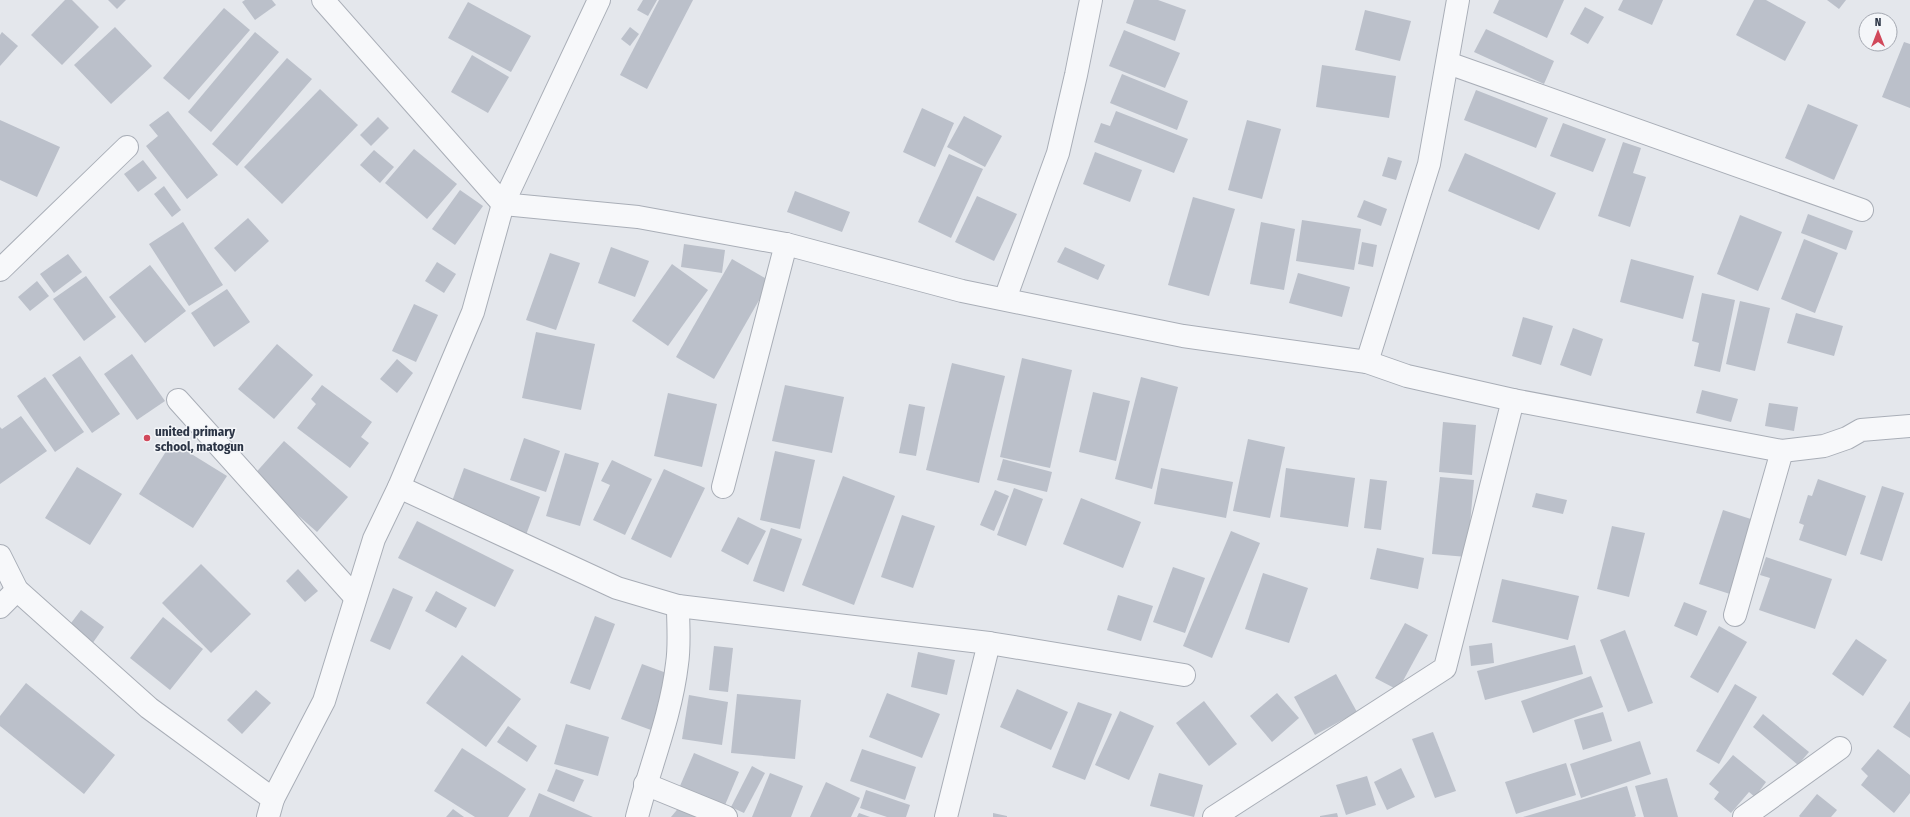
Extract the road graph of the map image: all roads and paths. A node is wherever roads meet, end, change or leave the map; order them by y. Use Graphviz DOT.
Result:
graph roads {
  1 [pos="323,0"];
  2 [pos="599,0"];
  3 [pos="1091,0"];
  4 [pos="1458,0"];
  5 [pos="1448,63"];
  6 [pos="127,147"];
  7 [pos="503,204"];
  8 [pos="1862,210"];
  9 [pos="786,244"];
  10 [pos="0,270"];
  11 [pos="1004,299"];
  12 [pos="1367,362"];
  13 [pos="178,400"];
  14 [pos="1513,400"];
  15 [pos="1910,426"];
  16 [pos="1782,452"];
  17 [pos="399,487"];
  18 [pos="723,487"];
  19 [pos="0,556"];
  20 [pos="17,590"];
  21 [pos="355,597"];
  22 [pos="678,606"];
  23 [pos="0,607"];
  24 [pos="1735,615"];
  25 [pos="988,643"];
  26 [pos="1184,675"];
  27 [pos="1840,748"];
  28 [pos="645,784"];
  29 [pos="270,808"];
  30 [pos="637,817"];
  31 [pos="726,817"];
  32 [pos="946,817"];
  33 [pos="1214,817"];
  34 [pos="1744,817"];
  1 -- 7 [label="street"];
  2 -- 7 [label="street"];
  3 -- 11 [label="street"];
  4 -- 5 [label="street"];
  5 -- 8 [label="street"];
  5 -- 12 [label="street"];
  6 -- 10 [label="street"];
  7 -- 9 [label="street"];
  7 -- 17 [label="street"];
  9 -- 11 [label="street"];
  9 -- 18 [label="street"];
  11 -- 12 [label="street"];
  12 -- 14 [label="street"];
  13 -- 21 [label="street"];
  14 -- 16 [label="street"];
  14 -- 33 [label="street"];
  15 -- 16 [label="street"];
  16 -- 24 [label="street"];
  17 -- 21 [label="street"];
  17 -- 22 [label="street"];
  19 -- 20 [label="street"];
  20 -- 23 [label="street"];
  20 -- 29 [label="street"];
  21 -- 29 [label="street"];
  22 -- 25 [label="street"];
  22 -- 28 [label="street"];
  25 -- 26 [label="street"];
  25 -- 32 [label="street"];
  27 -- 34 [label="street"];
  28 -- 30 [label="street"];
  28 -- 31 [label="street"];
}
